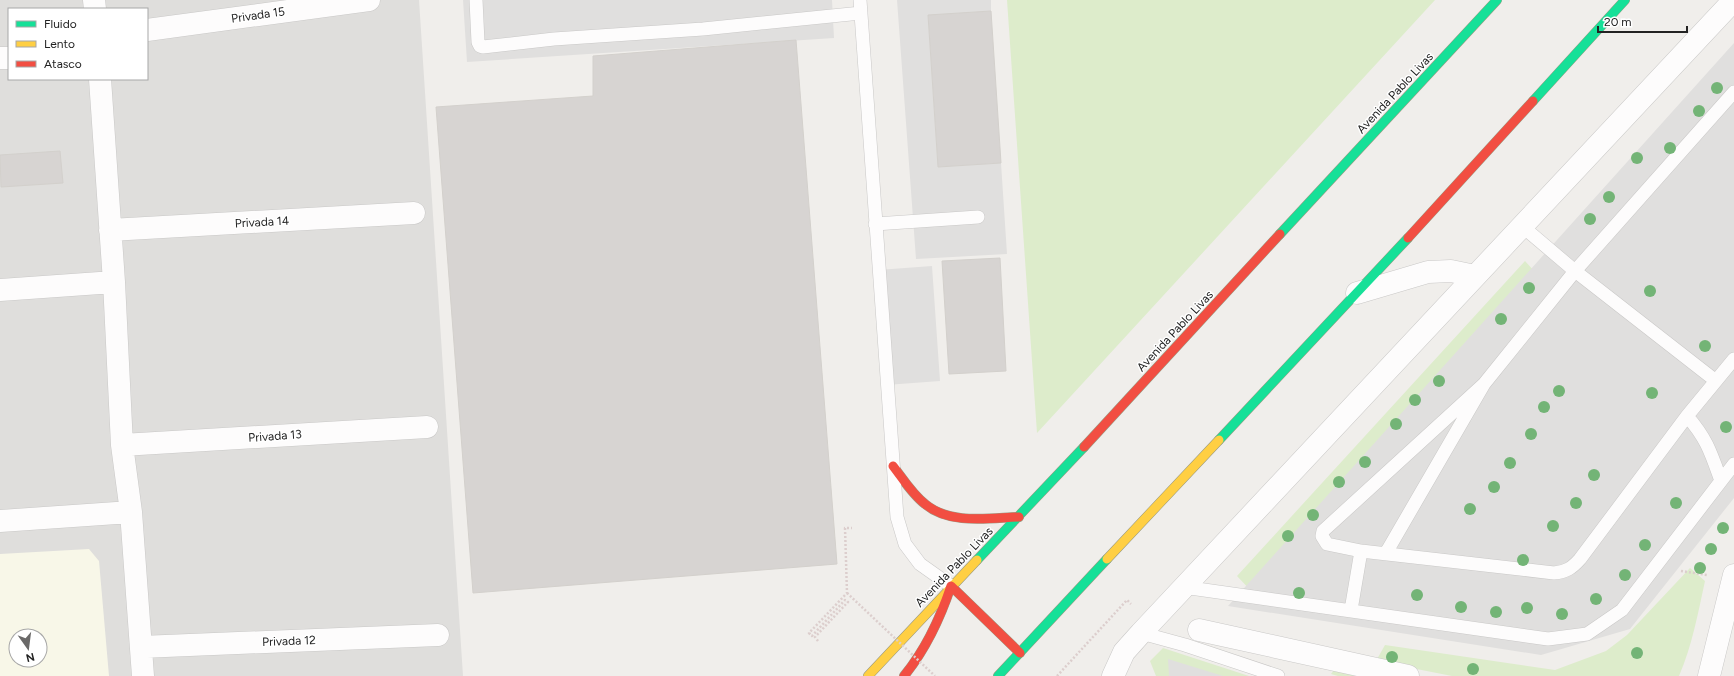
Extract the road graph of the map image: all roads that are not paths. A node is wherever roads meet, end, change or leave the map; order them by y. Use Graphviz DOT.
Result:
graph roads {
  1 [pos="369,0"];
  2 [pos="476,0"];
  3 [pos="1497,0"];
  4 [pos="1625,0"];
  5 [pos="1734,0"];
  6 [pos="860,6"];
  7 [pos="148,30"];
  8 [pos="100,80"];
  9 [pos="1734,92"];
  10 [pos="414,213"];
  11 [pos="978,217"];
  12 [pos="875,224"];
  13 [pos="1522,226"];
  14 [pos="110,230"];
  15 [pos="1574,272"];
  16 [pos="1475,276"];
  17 [pos="114,282"];
  18 [pos="0,290"];
  19 [pos="1357,293"];
  20 [pos="1734,359"];
  21 [pos="1716,381"];
  22 [pos="1484,384"];
  23 [pos="1687,416"];
  24 [pos="427,426"];
  25 [pos="122,445"];
  26 [pos="1734,464"];
  27 [pos="893,466"];
  28 [pos="1721,481"];
  29 [pos="131,512"];
  30 [pos="1020,517"];
  31 [pos="0,521"];
  32 [pos="1361,551"];
  33 [pos="1386,553"];
  34 [pos="1733,577"];
  35 [pos="951,586"];
  36 [pos="1183,587"];
  37 [pos="1351,610"];
  38 [pos="1146,627"];
  39 [pos="1199,630"];
  40 [pos="438,635"];
  41 [pos="141,647"];
  42 [pos="1020,653"];
  43 [pos="143,676"];
  44 [pos="868,676"];
  45 [pos="904,676"];
  46 [pos="998,676"];
  47 [pos="1113,676"];
  48 [pos="1278,676"];
  49 [pos="1408,676"];
  50 [pos="1709,676"];
  1 -- 7 [label="street, Privada 15"];
  2 -- 6 [label="lane"];
  3 -- 30 [label="main road, Avenida Pablo Livas"];
  4 -- 19 [label="main road"];
  5 -- 13 [label="street"];
  6 -- 12 [label="lane"];
  8 -- 14 [label="street"];
  9 -- 15 [label="lane"];
  10 -- 14 [label="street, Privada 14"];
  11 -- 12 [label="lane"];
  12 -- 27 [label="lane"];
  13 -- 15 [label="lane"];
  13 -- 16 [label="street"];
  14 -- 17 [label="street"];
  15 -- 21 [label="lane"];
  15 -- 22 [label="lane"];
  16 -- 19 [label="street"];
  16 -- 36 [label="street"];
  17 -- 18 [label="street"];
  17 -- 25 [label="street"];
  19 -- 42 [label="main road"];
  20 -- 21 [label="lane"];
  21 -- 23 [label="lane"];
  22 -- 32 [label="lane"];
  22 -- 33 [label="lane"];
  23 -- 28 [label="lane"];
  23 -- 33 [label="lane"];
  24 -- 25 [label="street, Privada 13"];
  25 -- 29 [label="street"];
  26 -- 28 [label="lane"];
  27 -- 30 [label="main road"];
  27 -- 35 [label="lane"];
  28 -- 37 [label="lane"];
  29 -- 31 [label="street"];
  29 -- 41 [label="street"];
  30 -- 35 [label="main road, Avenida Pablo Livas"];
  32 -- 33 [label="lane"];
  32 -- 37 [label="lane"];
  34 -- 50 [label="street"];
  35 -- 42 [label="main road"];
  35 -- 44 [label="main road, Avenida Pablo Livas"];
  35 -- 45 [label="main road"];
  36 -- 37 [label="lane"];
  36 -- 38 [label="street"];
  38 -- 47 [label="street"];
  38 -- 48 [label="lane"];
  39 -- 49 [label="street"];
  40 -- 41 [label="street, Privada 12"];
  41 -- 43 [label="street"];
  42 -- 46 [label="main road"];
}
